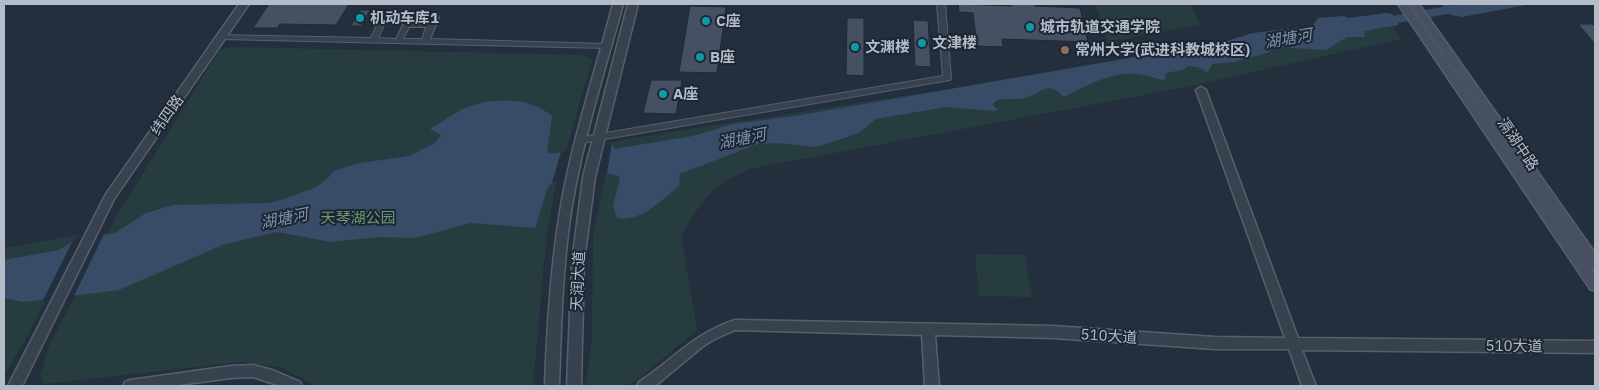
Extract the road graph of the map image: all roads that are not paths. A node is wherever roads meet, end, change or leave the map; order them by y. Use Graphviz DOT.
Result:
graph roads {
  1 [pos="244,4"];
  2 [pos="618,4"];
  3 [pos="633,4"];
  4 [pos="941,4"];
  5 [pos="1410,6"];
  6 [pos="1420,20"];
  7 [pos="406,21"];
  8 [pos="222,37"];
  9 [pos="373,40"];
  10 [pos="398,41"];
  11 [pos="425,42"];
  12 [pos="607,46"];
  13 [pos="1201,90"];
  14 [pos="597,142"];
  15 [pos="581,144"];
  16 [pos="1595,263"];
  17 [pos="1595,285"];
  18 [pos="928,328"];
  19 [pos="1292,342"];
  20 [pos="1595,347"];
  21 [pos="290,385"];
  22 [pos="15,386"];
  23 [pos="130,386"];
  24 [pos="552,386"];
  25 [pos="574,386"];
  26 [pos="644,386"];
  27 [pos="932,386"];
  28 [pos="1309,386"];
  1 -- 8 [label="street, 纬四路"];
  2 -- 12 [label="street"];
  3 -- 14 [label="street"];
  4 -- 14 [label="street"];
  5 -- 6 [label="main road"];
  6 -- 16 [label="main road, 滆湖中路"];
  6 -- 17 [label="main road, 滆湖中路"];
  7 -- 9 [label="street"];
  7 -- 10 [label="street"];
  7 -- 11 [label="street"];
  8 -- 9 [label="street"];
  8 -- 22 [label="street, 纬四路"];
  9 -- 10 [label="street"];
  10 -- 11 [label="street"];
  11 -- 12 [label="street"];
  12 -- 15 [label="street"];
  13 -- 19 [label="street"];
  14 -- 15 [label="street"];
  14 -- 25 [label="street, 天润大道"];
  15 -- 24 [label="street, 天润大道"];
  18 -- 19 [label="street, 510大道"];
  18 -- 26 [label="street, 510大道"];
  18 -- 27 [label="street"];
  19 -- 20 [label="street, 510大道"];
  19 -- 28 [label="street"];
  21 -- 23 [label="street"];
}
